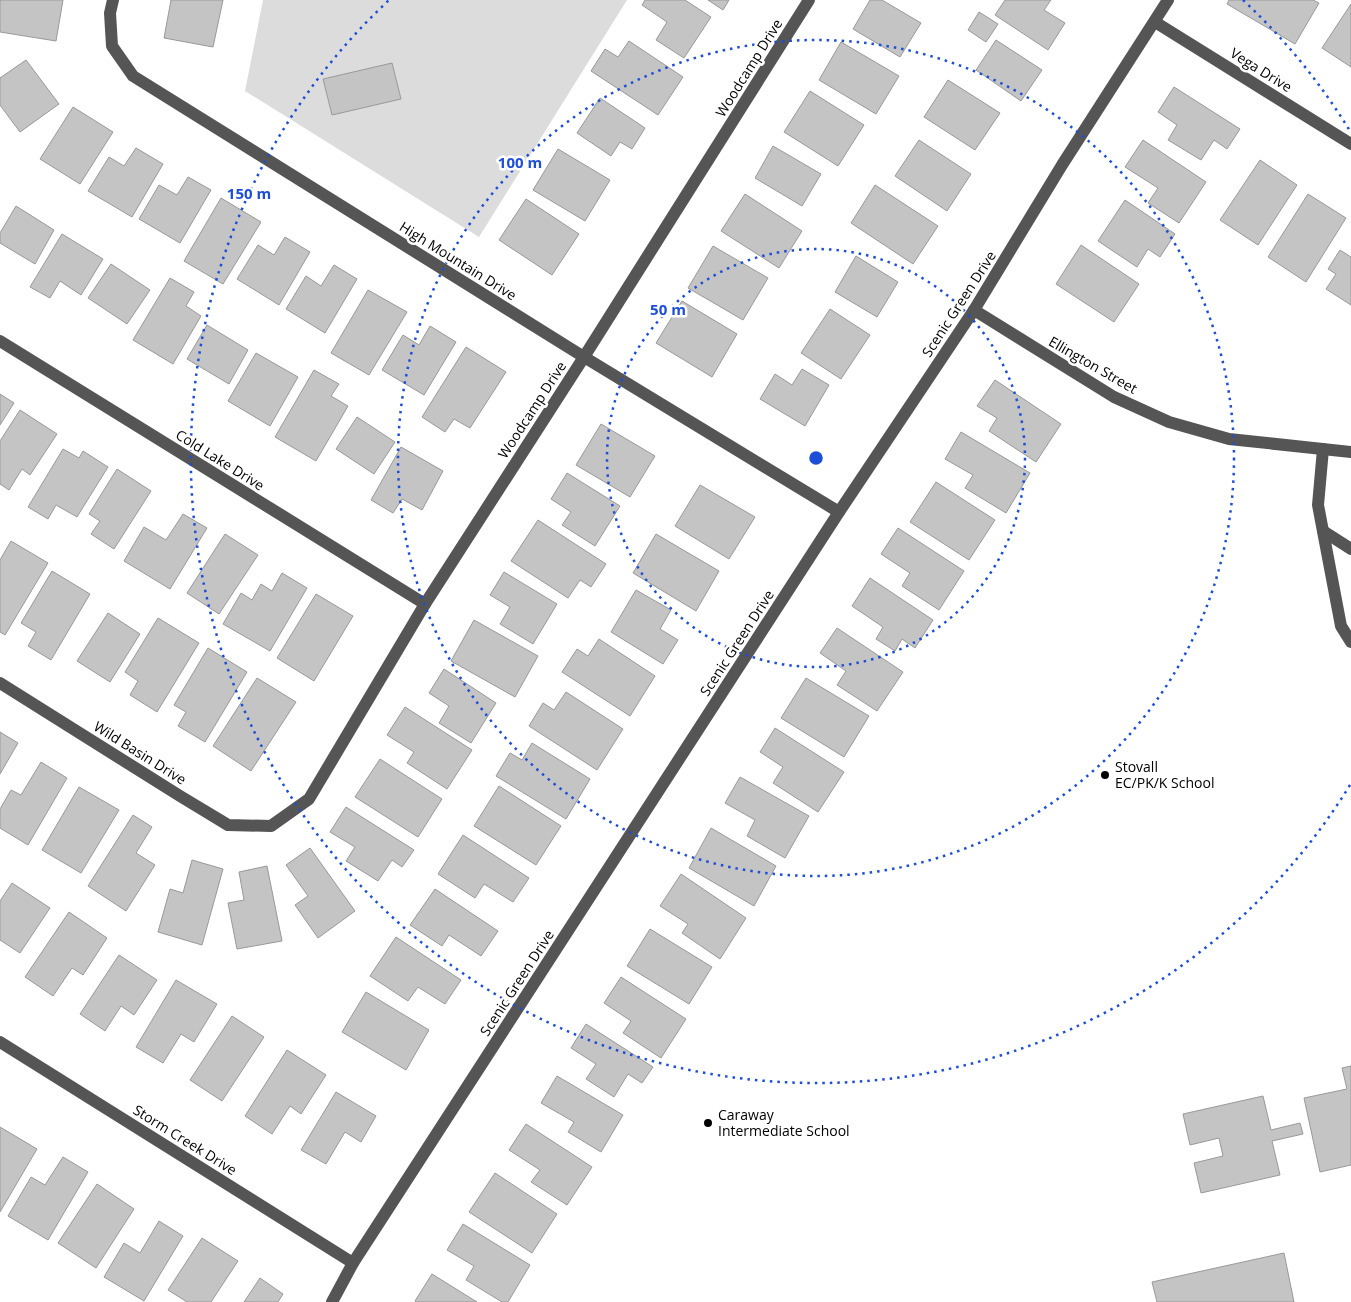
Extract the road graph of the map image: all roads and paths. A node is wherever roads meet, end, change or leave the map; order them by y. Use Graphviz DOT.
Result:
graph roads {
  1 [pos="113,0"];
  2 [pos="809,0"];
  3 [pos="1168,0"];
  4 [pos="1155,22"];
  5 [pos="1351,144"];
  6 [pos="974,310"];
  7 [pos="0,341"];
  8 [pos="584,357"];
  9 [pos="1323,449"];
  10 [pos="1351,452"];
  11 [pos="839,512"];
  12 [pos="1323,531"];
  13 [pos="1351,549"];
  14 [pos="425,604"];
  15 [pos="1351,642"];
  16 [pos="0,682"];
  17 [pos="271,826"];
  18 [pos="0,1042"];
  19 [pos="353,1263"];
  20 [pos="332,1302"];
  1 -- 8 [label="street, High Mountain Drive"];
  2 -- 8 [label="street, Woodcamp Drive"];
  3 -- 4 [label="street, Scenic Green Drive"];
  4 -- 5 [label="street, Vega Drive"];
  4 -- 6 [label="street, Scenic Green Drive"];
  6 -- 9 [label="street, Ellington Street"];
  6 -- 11 [label="street, Scenic Green Drive"];
  7 -- 14 [label="street, Cold Lake Drive"];
  8 -- 11 [label="street, High Mountain Drive"];
  8 -- 14 [label="street, Woodcamp Drive"];
  9 -- 10 [label="street, Ellington Street"];
  9 -- 12 [label="street"];
  11 -- 19 [label="street, Scenic Green Drive"];
  12 -- 13 [label="street"];
  12 -- 15 [label="street"];
  14 -- 17 [label="street, Woodcamp Drive"];
  16 -- 17 [label="street, Wild Basin Drive"];
  18 -- 19 [label="street, Storm Creek Drive"];
  19 -- 20 [label="street, Scenic Green Drive"];
}
